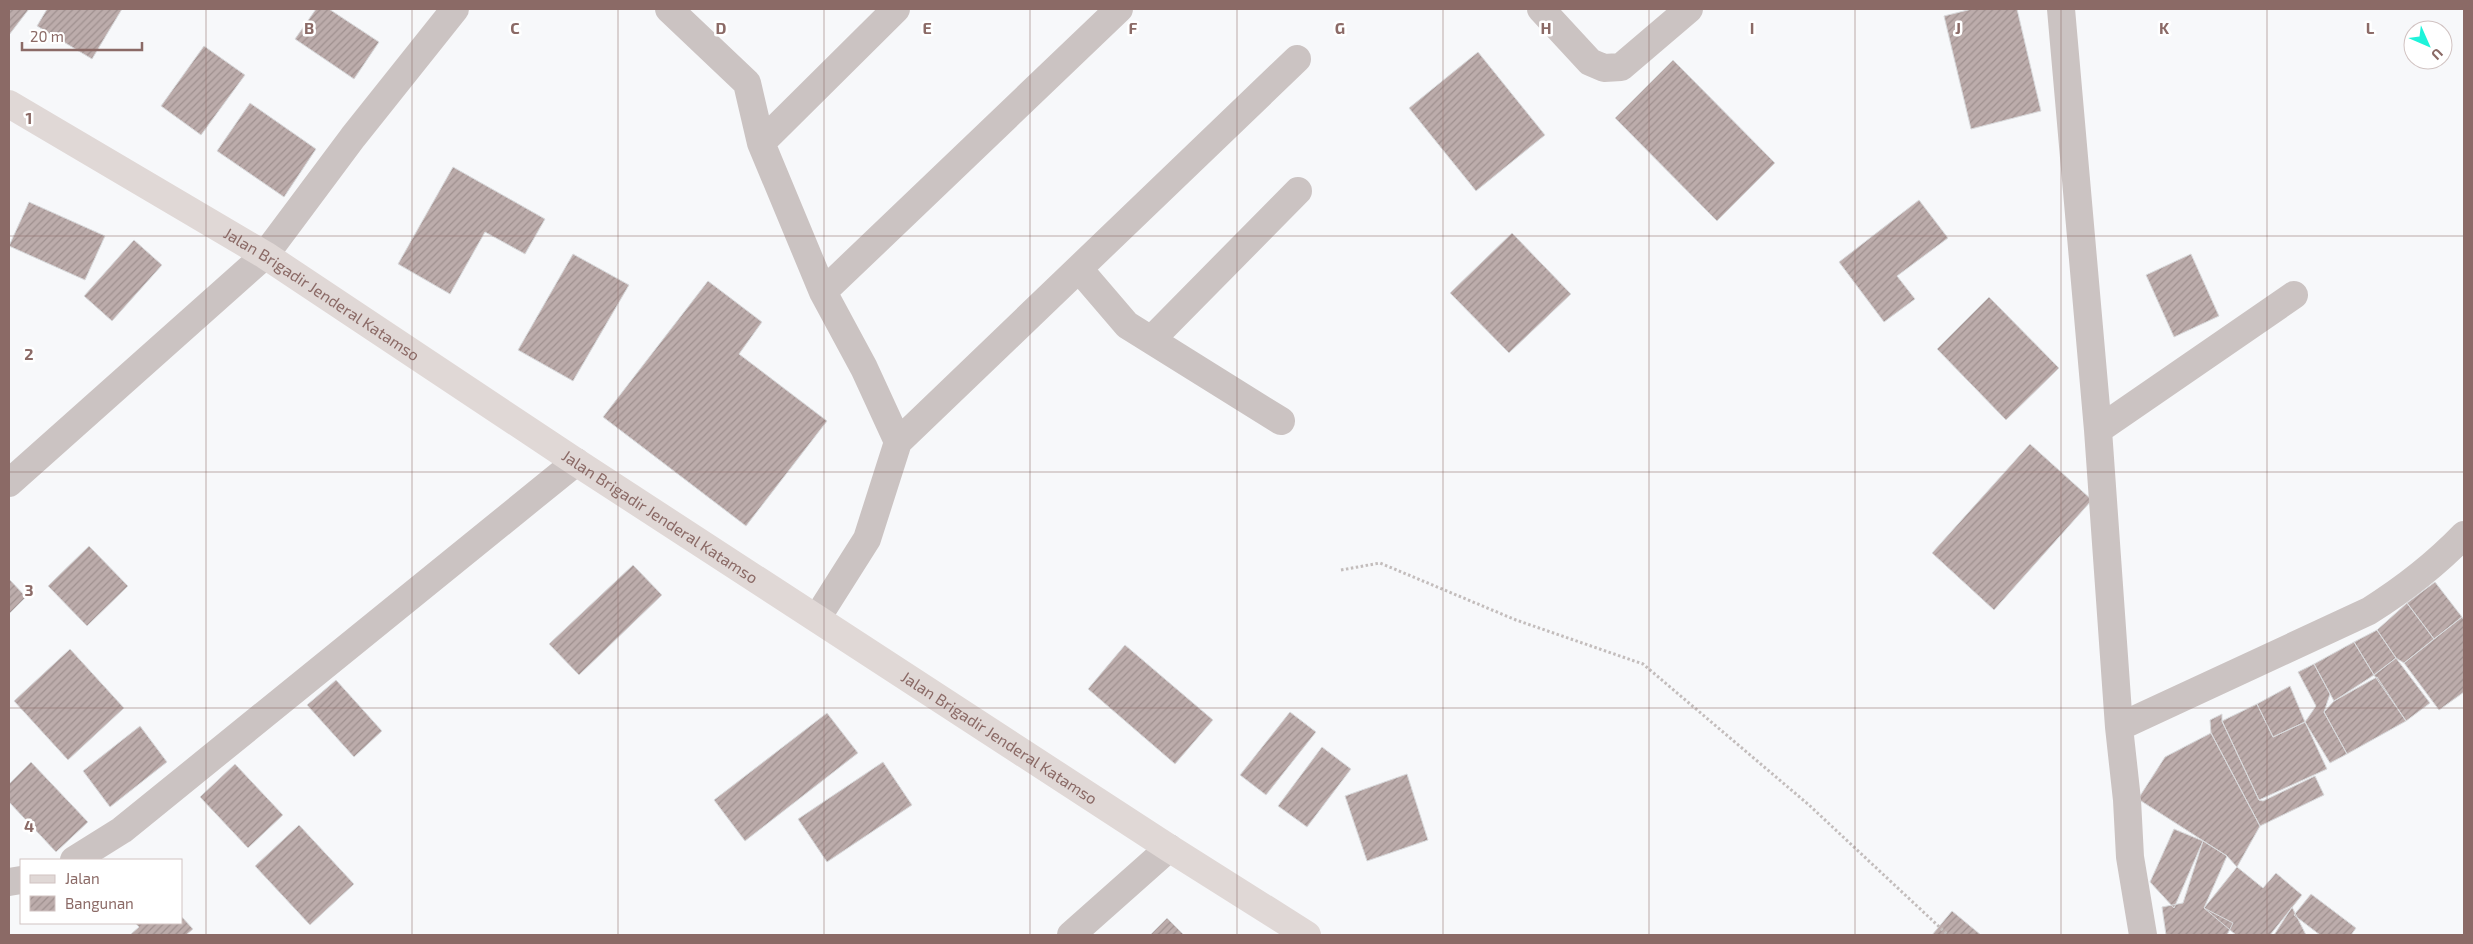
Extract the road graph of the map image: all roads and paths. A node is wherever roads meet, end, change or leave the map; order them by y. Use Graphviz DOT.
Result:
graph roads {
  1 [pos="455,9"];
  2 [pos="669,9"];
  3 [pos="896,9"];
  4 [pos="1119,9"];
  5 [pos="1541,9"];
  6 [pos="1688,9"];
  7 [pos="2061,9"];
  8 [pos="1298,59"];
  9 [pos="9,104"];
  10 [pos="761,143"];
  11 [pos="1298,192"];
  12 [pos="265,255"];
  13 [pos="1079,269"];
  14 [pos="823,292"];
  15 [pos="2294,294"];
  16 [pos="1151,340"];
  17 [pos="1281,421"];
  18 [pos="2098,430"];
  19 [pos="898,442"];
  20 [pos="576,462"];
  21 [pos="9,483"];
  22 [pos="2464,535"];
  23 [pos="1341,570"];
  24 [pos="817,618"];
  25 [pos="2119,726"];
  26 [pos="1170,848"];
  27 [pos="76,859"];
  28 [pos="1071,935"];
  29 [pos="1307,935"];
  30 [pos="1948,935"];
  31 [pos="2143,935"];
  1 -- 12 [label="street"];
  2 -- 10 [label="street"];
  3 -- 10 [label="street"];
  4 -- 14 [label="street"];
  5 -- 6 [label="street"];
  7 -- 18 [label="street"];
  8 -- 13 [label="street"];
  9 -- 12 [label="main road, Jalan Brigadir Jenderal Katamso"];
  10 -- 14 [label="street"];
  11 -- 16 [label="street"];
  12 -- 20 [label="main road, Jalan Brigadir Jenderal Katamso"];
  12 -- 21 [label="street"];
  13 -- 16 [label="street"];
  13 -- 19 [label="street"];
  14 -- 19 [label="street"];
  15 -- 18 [label="street"];
  16 -- 17 [label="street"];
  18 -- 25 [label="street"];
  19 -- 24 [label="street"];
  20 -- 24 [label="main road, Jalan Brigadir Jenderal Katamso"];
  20 -- 27 [label="street"];
  22 -- 25 [label="street"];
  23 -- 30 [label="path"];
  24 -- 26 [label="main road, Jalan Brigadir Jenderal Katamso"];
  25 -- 31 [label="street"];
  26 -- 28 [label="street"];
  26 -- 29 [label="main road, Jalan Brigadir Jenderal Katamso"];
}
